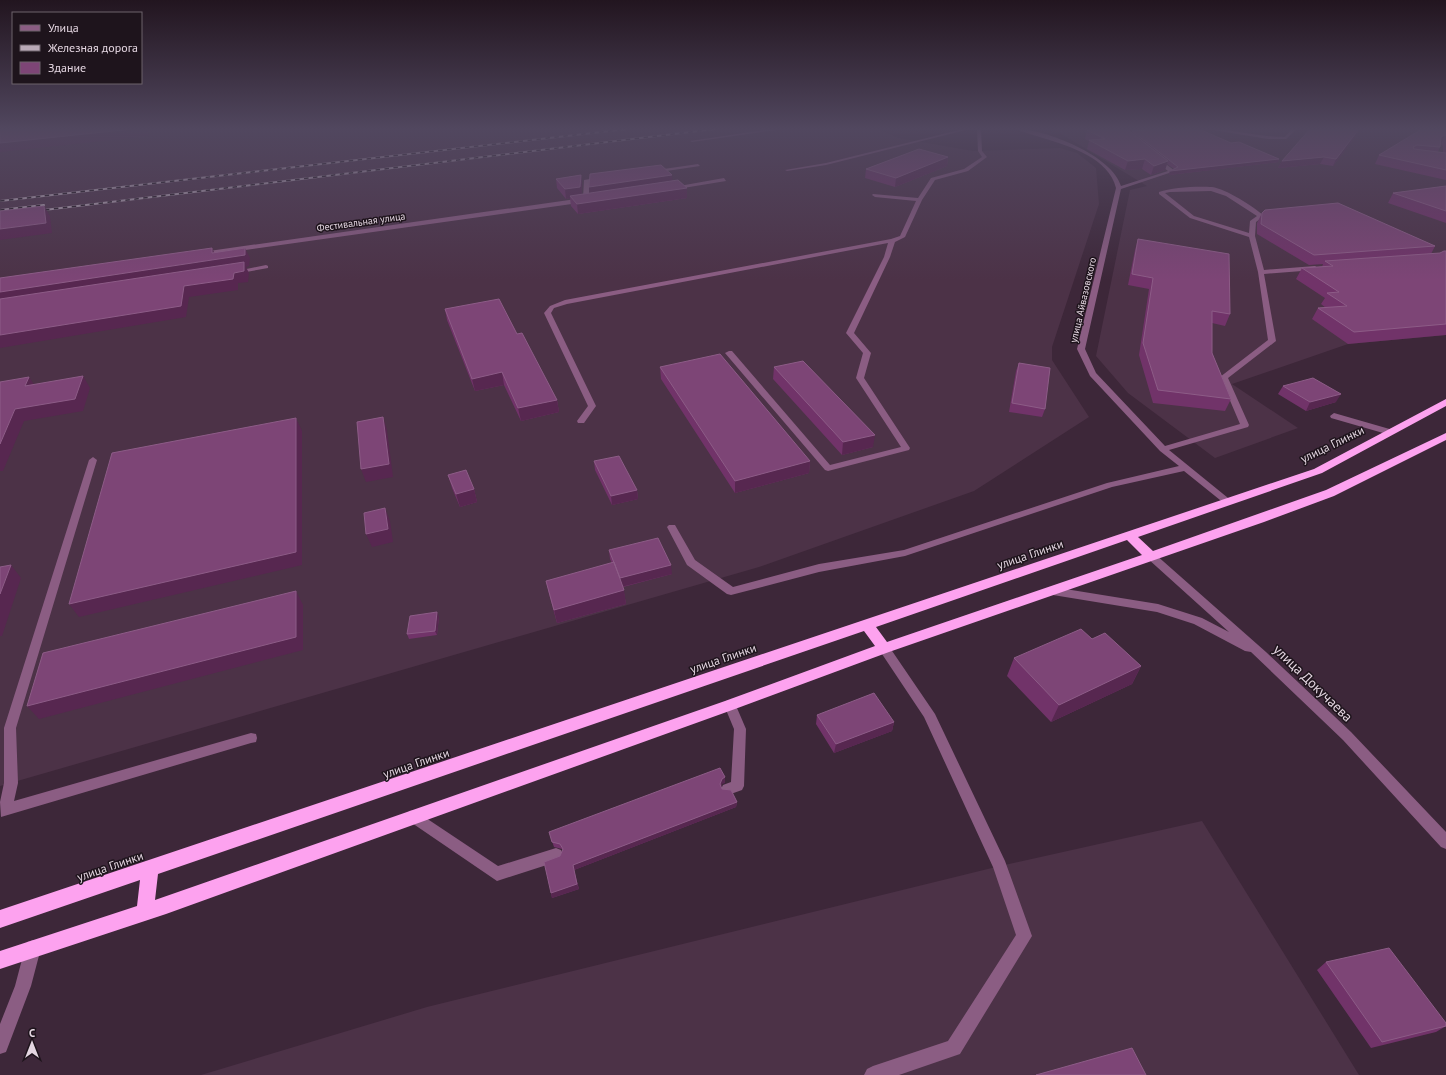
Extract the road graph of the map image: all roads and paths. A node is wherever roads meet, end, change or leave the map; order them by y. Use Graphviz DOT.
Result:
graph roads {
  1 [pos="600,179"];
  2 [pos="933,179"];
  3 [pos="1117,179"];
  4 [pos="1147,179"];
  5 [pos="724,180"];
  6 [pos="1119,188"];
  7 [pos="662,189"];
  8 [pos="875,195"];
  9 [pos="594,199"];
  10 [pos="586,200"];
  11 [pos="919,200"];
  12 [pos="1252,236"];
  13 [pos="892,241"];
  14 [pos="194,255"];
  15 [pos="266,267"];
  16 [pos="1324,268"];
  17 [pos="1261,272"];
  18 [pos="227,273"];
  19 [pos="729,353"];
  20 [pos="1446,402"];
  21 [pos="1334,416"];
  22 [pos="581,421"];
  23 [pos="1390,432"];
  24 [pos="1446,436"];
  25 [pos="1163,449"];
  26 [pos="93,460"];
  27 [pos="1184,468"];
  28 [pos="1228,502"];
  29 [pos="672,527"];
  30 [pos="1129,535"];
  31 [pos="1151,556"];
  32 [pos="1053,591"];
  33 [pos="867,625"];
  34 [pos="884,648"];
  35 [pos="1262,655"];
  36 [pos="730,705"];
  37 [pos="251,738"];
  38 [pos="728,789"];
  39 [pos="3,811"];
  40 [pos="414,816"];
  41 [pos="1446,842"];
  42 [pos="556,855"];
  43 [pos="150,868"];
  44 [pos="145,911"];
  45 [pos="0,919"];
  46 [pos="33,948"];
  47 [pos="0,960"];
  48 [pos="0,1046"];
  49 [pos="873,1075"];
  1 -- 10 [label="street"];
  2 -- 11 [label="street"];
  3 -- 6 [label="street"];
  4 -- 6 [label="street"];
  5 -- 7 [label="street"];
  6 -- 25 [label="street, улица Айвазовского"];
  8 -- 11 [label="street"];
  9 -- 10 [label="street, Фестивальная улица"];
  10 -- 14 [label="street, Фестивальная улица"];
  11 -- 13 [label="street"];
  12 -- 12 [label="street"];
  12 -- 17 [label="street"];
  13 -- 19 [label="street"];
  13 -- 22 [label="street"];
  15 -- 18 [label="street"];
  16 -- 17 [label="street"];
  17 -- 25 [label="street"];
  20 -- 23 [label="highway, улица Глинки"];
  21 -- 23 [label="street"];
  23 -- 28 [label="highway, улица Глинки"];
  24 -- 31 [label="highway"];
  25 -- 27 [label="street, улица Айвазовского"];
  26 -- 39 [label="street"];
  27 -- 28 [label="street, улица Айвазовского"];
  27 -- 29 [label="street"];
  28 -- 30 [label="highway, улица Глинки"];
  30 -- 31 [label="highway"];
  30 -- 33 [label="highway, улица Глинки"];
  31 -- 32 [label="highway"];
  31 -- 35 [label="street, улица Докучаева"];
  32 -- 34 [label="highway"];
  32 -- 35 [label="street"];
  33 -- 34 [label="highway"];
  33 -- 43 [label="highway, улица Глинки"];
  34 -- 36 [label="highway"];
  34 -- 49 [label="street"];
  35 -- 41 [label="street, улица Докучаева"];
  36 -- 38 [label="street"];
  36 -- 40 [label="highway"];
  37 -- 39 [label="street"];
  40 -- 42 [label="street"];
  40 -- 44 [label="highway"];
  43 -- 44 [label="highway"];
  43 -- 45 [label="highway, улица Глинки"];
  44 -- 46 [label="highway"];
  46 -- 47 [label="highway"];
  46 -- 48 [label="street"];
}
